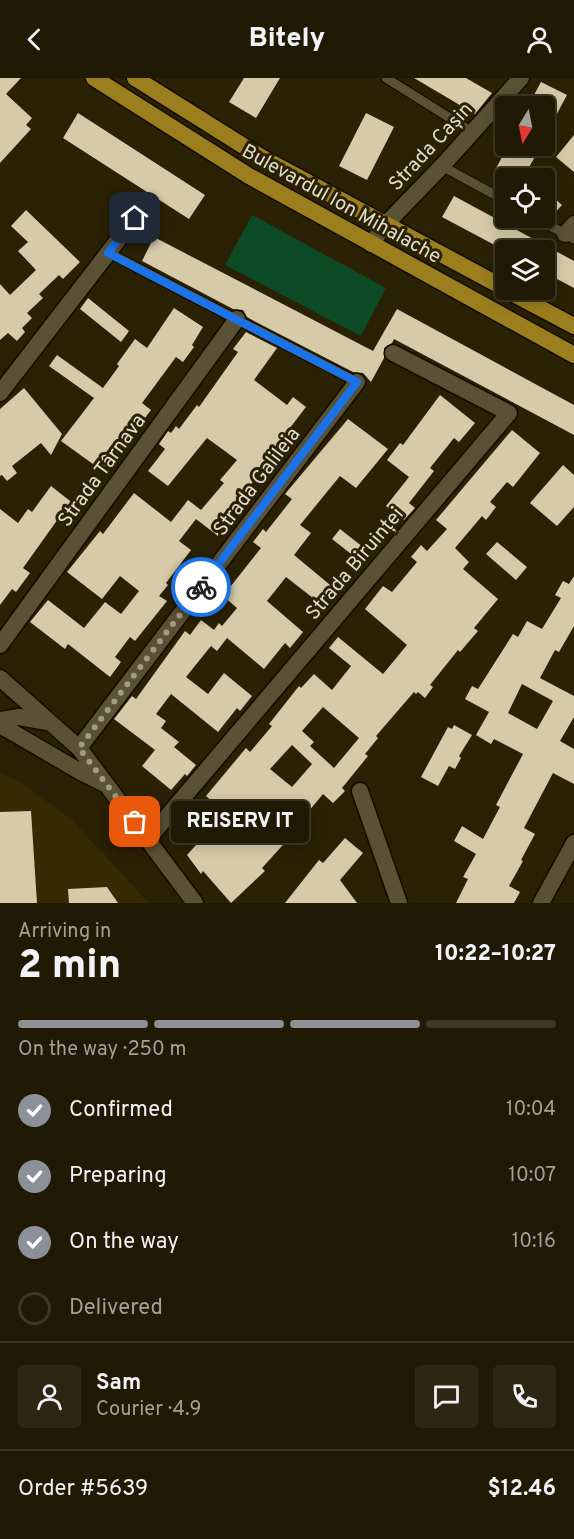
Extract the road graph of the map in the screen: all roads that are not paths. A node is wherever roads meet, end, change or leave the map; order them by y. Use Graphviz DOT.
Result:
graph roads {
  1 [pos="94,78"];
  2 [pos="135,78"];
  3 [pos="386,78"];
  4 [pos="521,78"];
  5 [pos="472,132"];
  6 [pos="442,166"];
  7 [pos="495,195"];
  8 [pos="135,218"];
  9 [pos="385,225"];
  10 [pos="555,226"];
  11 [pos="571,232"];
  12 [pos="371,244"];
  13 [pos="108,253"];
  14 [pos="495,283"];
  15 [pos="526,300"];
  16 [pos="237,319"];
  17 [pos="574,326"];
  18 [pos="393,352"];
  19 [pos="574,356"];
  20 [pos="357,382"];
  21 [pos="0,393"];
  22 [pos="0,645"];
  23 [pos="6,682"];
  24 [pos="0,715"];
  25 [pos="0,720"];
  26 [pos="48,722"];
  27 [pos="0,725"];
  28 [pos="79,748"];
  29 [pos="109,785"];
  30 [pos="360,791"];
  31 [pos="148,839"];
  32 [pos="574,843"];
  33 [pos="195,903"];
  34 [pos="399,903"];
  35 [pos="541,903"];
  1 -- 12 [label="main road, Bulevardul Ion Mihalache"];
  2 -- 9 [label="main road, Bulevardul Ion Mihalache"];
  3 -- 5 [label="lane"];
  4 -- 5 [label="street, Strada Cașin"];
  5 -- 6 [label="street, Strada Cașin"];
  6 -- 7 [label="lane"];
  6 -- 9 [label="street, Strada Cașin"];
  8 -- 13 [label="street"];
  9 -- 12 [label="street, Strada Cașin"];
  9 -- 14 [label="main road, Bulevardul Ion Mihalache"];
  10 -- 11 [label="lane"];
  12 -- 19 [label="main road, Bulevardul Ion Mihalache"];
  13 -- 16 [label="lane"];
  13 -- 21 [label="street"];
  15 -- 17 [label="main road, Bulevardul Ion Mihalache"];
  16 -- 20 [label="lane"];
  16 -- 22 [label="street, Strada Târnava"];
  18 -- 31 [label="street, Strada Biruinței"];
  20 -- 28 [label="street, Strada Galileia"];
  23 -- 24 [label="street"];
  23 -- 26 [label="street"];
  25 -- 26 [label="street"];
  26 -- 28 [label="street"];
  27 -- 29 [label="street"];
  28 -- 29 [label="street"];
  29 -- 31 [label="street"];
  30 -- 34 [label="street"];
  31 -- 33 [label="street"];
  32 -- 35 [label="street"];
}
